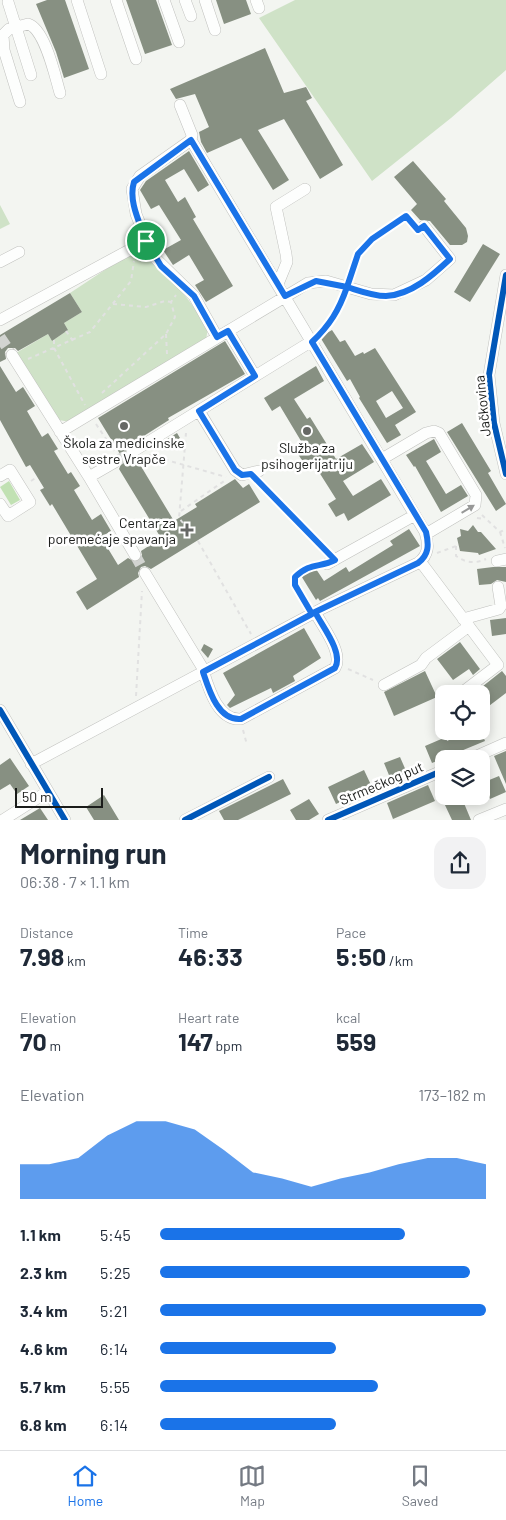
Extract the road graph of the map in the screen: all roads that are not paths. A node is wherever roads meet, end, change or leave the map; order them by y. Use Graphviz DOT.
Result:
graph roads {
  1 [pos="77,0"];
  2 [pos="116,0"];
  3 [pos="164,0"];
  4 [pos="186,0"];
  5 [pos="206,0"];
  6 [pos="7,2"];
  7 [pos="191,16"];
  8 [pos="16,27"];
  9 [pos="215,30"];
  10 [pos="179,42"];
  11 [pos="136,59"];
  12 [pos="101,74"];
  13 [pos="31,75"];
  14 [pos="60,93"];
  15 [pos="20,102"];
  16 [pos="180,105"];
  17 [pos="191,140"];
  18 [pos="305,189"];
  19 [pos="424,226"];
  20 [pos="141,244"];
  21 [pos="19,252"];
  22 [pos="0,262"];
  23 [pos="506,275"];
  24 [pos="278,284"];
  25 [pos="285,296"];
  26 [pos="503,297"];
  27 [pos="0,320"];
  28 [pos="228,331"];
  29 [pos="217,337"];
  30 [pos="312,342"];
  31 [pos="14,360"];
  32 [pos="255,376"];
  33 [pos="199,411"];
  34 [pos="60,432"];
  35 [pos="133,451"];
  36 [pos="114,457"];
  37 [pos="382,459"];
  38 [pos="255,472"];
  39 [pos="506,474"];
  40 [pos="0,476"];
  41 [pos="89,478"];
  42 [pos="0,504"];
  43 [pos="415,516"];
  44 [pos="426,534"];
  45 [pos="134,555"];
  46 [pos="420,561"];
  47 [pos="331,562"];
  48 [pos="148,576"];
  49 [pos="498,587"];
  50 [pos="313,613"];
  51 [pos="466,623"];
  52 [pos="203,672"];
  53 [pos="472,685"];
  54 [pos="384,686"];
  55 [pos="0,710"];
  56 [pos="506,743"];
  57 [pos="490,750"];
  58 [pos="31,764"];
  59 [pos="435,774"];
  60 [pos="269,777"];
  61 [pos="47,792"];
  62 [pos="506,809"];
  63 [pos="3,820"];
  64 [pos="65,820"];
  65 [pos="185,820"];
  66 [pos="328,820"];
  67 [pos="479,820"];
  1 -- 12 [label="street"];
  2 -- 11 [label="street"];
  3 -- 10 [label="street"];
  4 -- 7 [label="street"];
  5 -- 9 [label="street"];
  6 -- 8 [label="street"];
  8 -- 13 [label="street"];
  8 -- 14 [label="street"];
  8 -- 15 [label="street"];
  16 -- 17 [label="street"];
  17 -- 20 [label="street"];
  17 -- 24 [label="street"];
  18 -- 24 [label="street"];
  19 -- 25 [label="street"];
  20 -- 27 [label="street"];
  20 -- 29 [label="street"];
  21 -- 22 [label="street"];
  23 -- 26 [label="street, Jačkovina"];
  24 -- 25 [label="street"];
  25 -- 28 [label="street"];
  25 -- 30 [label="street"];
  26 -- 39 [label="street, Jačkovina"];
  28 -- 29 [label="street"];
  28 -- 32 [label="street"];
  29 -- 34 [label="street"];
  30 -- 32 [label="street"];
  30 -- 37 [label="street"];
  31 -- 34 [label="street"];
  32 -- 33 [label="street"];
  33 -- 35 [label="street"];
  33 -- 38 [label="street"];
  34 -- 41 [label="street"];
  36 -- 41 [label="street"];
  37 -- 43 [label="street"];
  44 -- 37 [label="street, one-way"];
  40 -- 42 [label="street"];
  41 -- 45 [label="street"];
  43 -- 44 [label="street"];
  43 -- 47 [label="street"];
  44 -- 46 [label="street"];
  46 -- 50 [label="street"];
  46 -- 51 [label="street"];
  48 -- 52 [label="street"];
  49 -- 51 [label="street"];
  50 -- 52 [label="street"];
  50 -- 52 [label="street"];
  51 -- 53 [label="street"];
  51 -- 54 [label="street"];
  52 -- 58 [label="street"];
  55 -- 58 [label="street"];
  56 -- 57 [label="street"];
  58 -- 61 [label="street"];
  59 -- 66 [label="street, Strmečkog put"];
  60 -- 65 [label="street"];
  61 -- 63 [label="street"];
  61 -- 64 [label="street"];
  62 -- 67 [label="street"];
}
